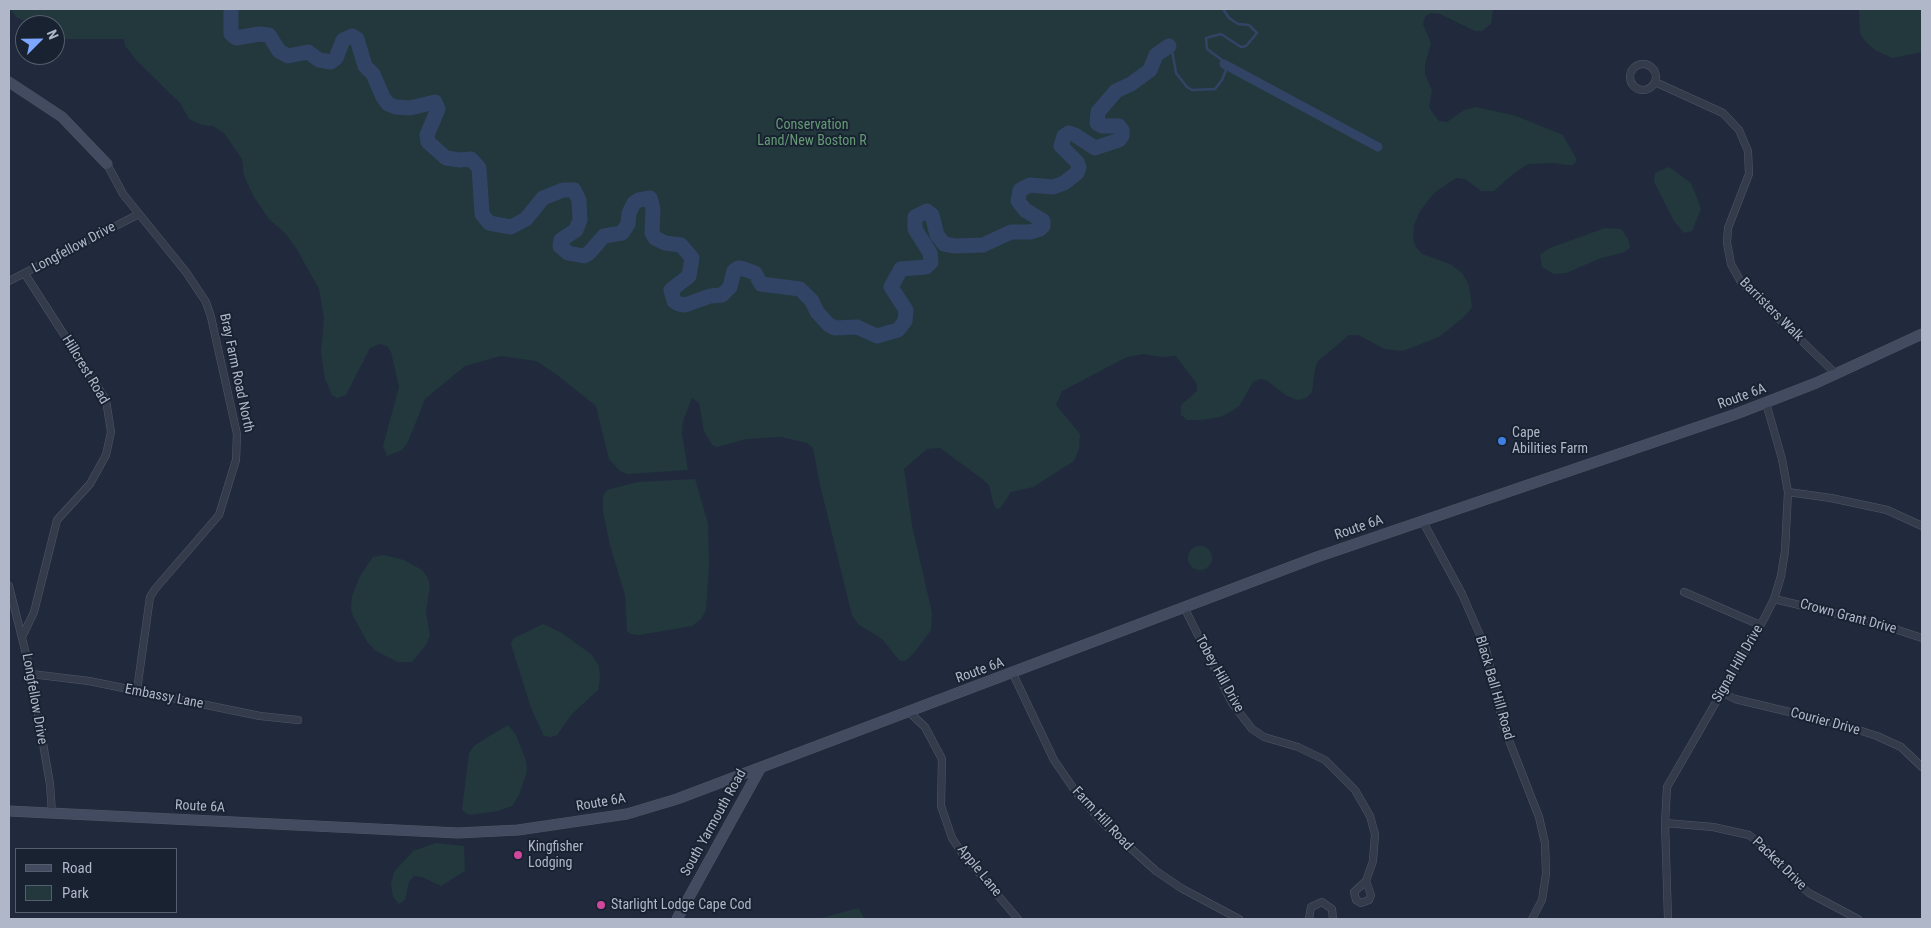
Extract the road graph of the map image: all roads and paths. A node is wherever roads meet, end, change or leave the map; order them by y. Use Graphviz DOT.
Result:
graph roads {
  1 [pos="9,82"];
  2 [pos="1655,82"];
  3 [pos="107,164"];
  4 [pos="139,214"];
  5 [pos="25,274"];
  6 [pos="9,281"];
  7 [pos="1922,334"];
  8 [pos="1836,374"];
  9 [pos="1766,403"];
  10 [pos="1788,492"];
  11 [pos="1422,520"];
  12 [pos="1922,526"];
  13 [pos="9,586"];
  14 [pos="1684,592"];
  15 [pos="1774,599"];
  16 [pos="1185,609"];
  17 [pos="1760,625"];
  18 [pos="22,635"];
  19 [pos="1922,638"];
  20 [pos="30,674"];
  21 [pos="1013,674"];
  22 [pos="137,690"];
  23 [pos="1721,692"];
  24 [pos="909,712"];
  25 [pos="298,720"];
  26 [pos="761,767"];
  27 [pos="1922,767"];
  28 [pos="9,811"];
  29 [pos="52,813"];
  30 [pos="1665,823"];
  31 [pos="1366,880"];
  32 [pos="677,919"];
  33 [pos="1018,919"];
  34 [pos="1239,919"];
  35 [pos="1309,919"];
  36 [pos="1333,919"];
  37 [pos="1532,919"];
  38 [pos="1668,919"];
  39 [pos="1858,919"];
  1 -- 3 [label="main road, Bray Farm Road North"];
  2 -- 8 [label="street, Barristers Walk"];
  3 -- 4 [label="street, Bray Farm Road North"];
  4 -- 5 [label="street, Longfellow Drive"];
  4 -- 22 [label="street, Bray Farm Road North"];
  5 -- 6 [label="street, Longfellow Drive"];
  5 -- 18 [label="street, Hillcrest Road"];
  7 -- 8 [label="main road, Route 6A"];
  8 -- 9 [label="main road, Route 6A"];
  9 -- 10 [label="street, Signal Hill Drive"];
  9 -- 11 [label="main road, Route 6A"];
  10 -- 12 [label="street"];
  10 -- 15 [label="street, Signal Hill Drive"];
  11 -- 16 [label="main road, Route 6A"];
  11 -- 37 [label="street, Black Ball Hill Road"];
  13 -- 18 [label="street, Longfellow Drive"];
  14 -- 17 [label="street"];
  15 -- 17 [label="street, Signal Hill Drive"];
  15 -- 19 [label="street, Crown Grant Drive"];
  16 -- 21 [label="main road, Route 6A"];
  16 -- 31 [label="street, Tobey Hill Drive"];
  17 -- 23 [label="street, Signal Hill Drive"];
  18 -- 20 [label="street, Longfellow Drive"];
  20 -- 22 [label="street, Embassy Lane"];
  20 -- 29 [label="street, Longfellow Drive"];
  21 -- 24 [label="main road, Route 6A"];
  21 -- 34 [label="street, Farm Hill Road"];
  22 -- 25 [label="street, Embassy Lane"];
  23 -- 27 [label="street, Courier Drive"];
  23 -- 30 [label="street, Signal Hill Drive"];
  24 -- 26 [label="main road, Route 6A"];
  24 -- 33 [label="street, Apple Lane"];
  26 -- 29 [label="main road, Route 6A"];
  26 -- 32 [label="main road, South Yarmouth Road"];
  28 -- 29 [label="main road, Route 6A"];
  30 -- 38 [label="street, Signal Hill Drive"];
  30 -- 39 [label="street, Packet Drive"];
  35 -- 36 [label="street"];
}
